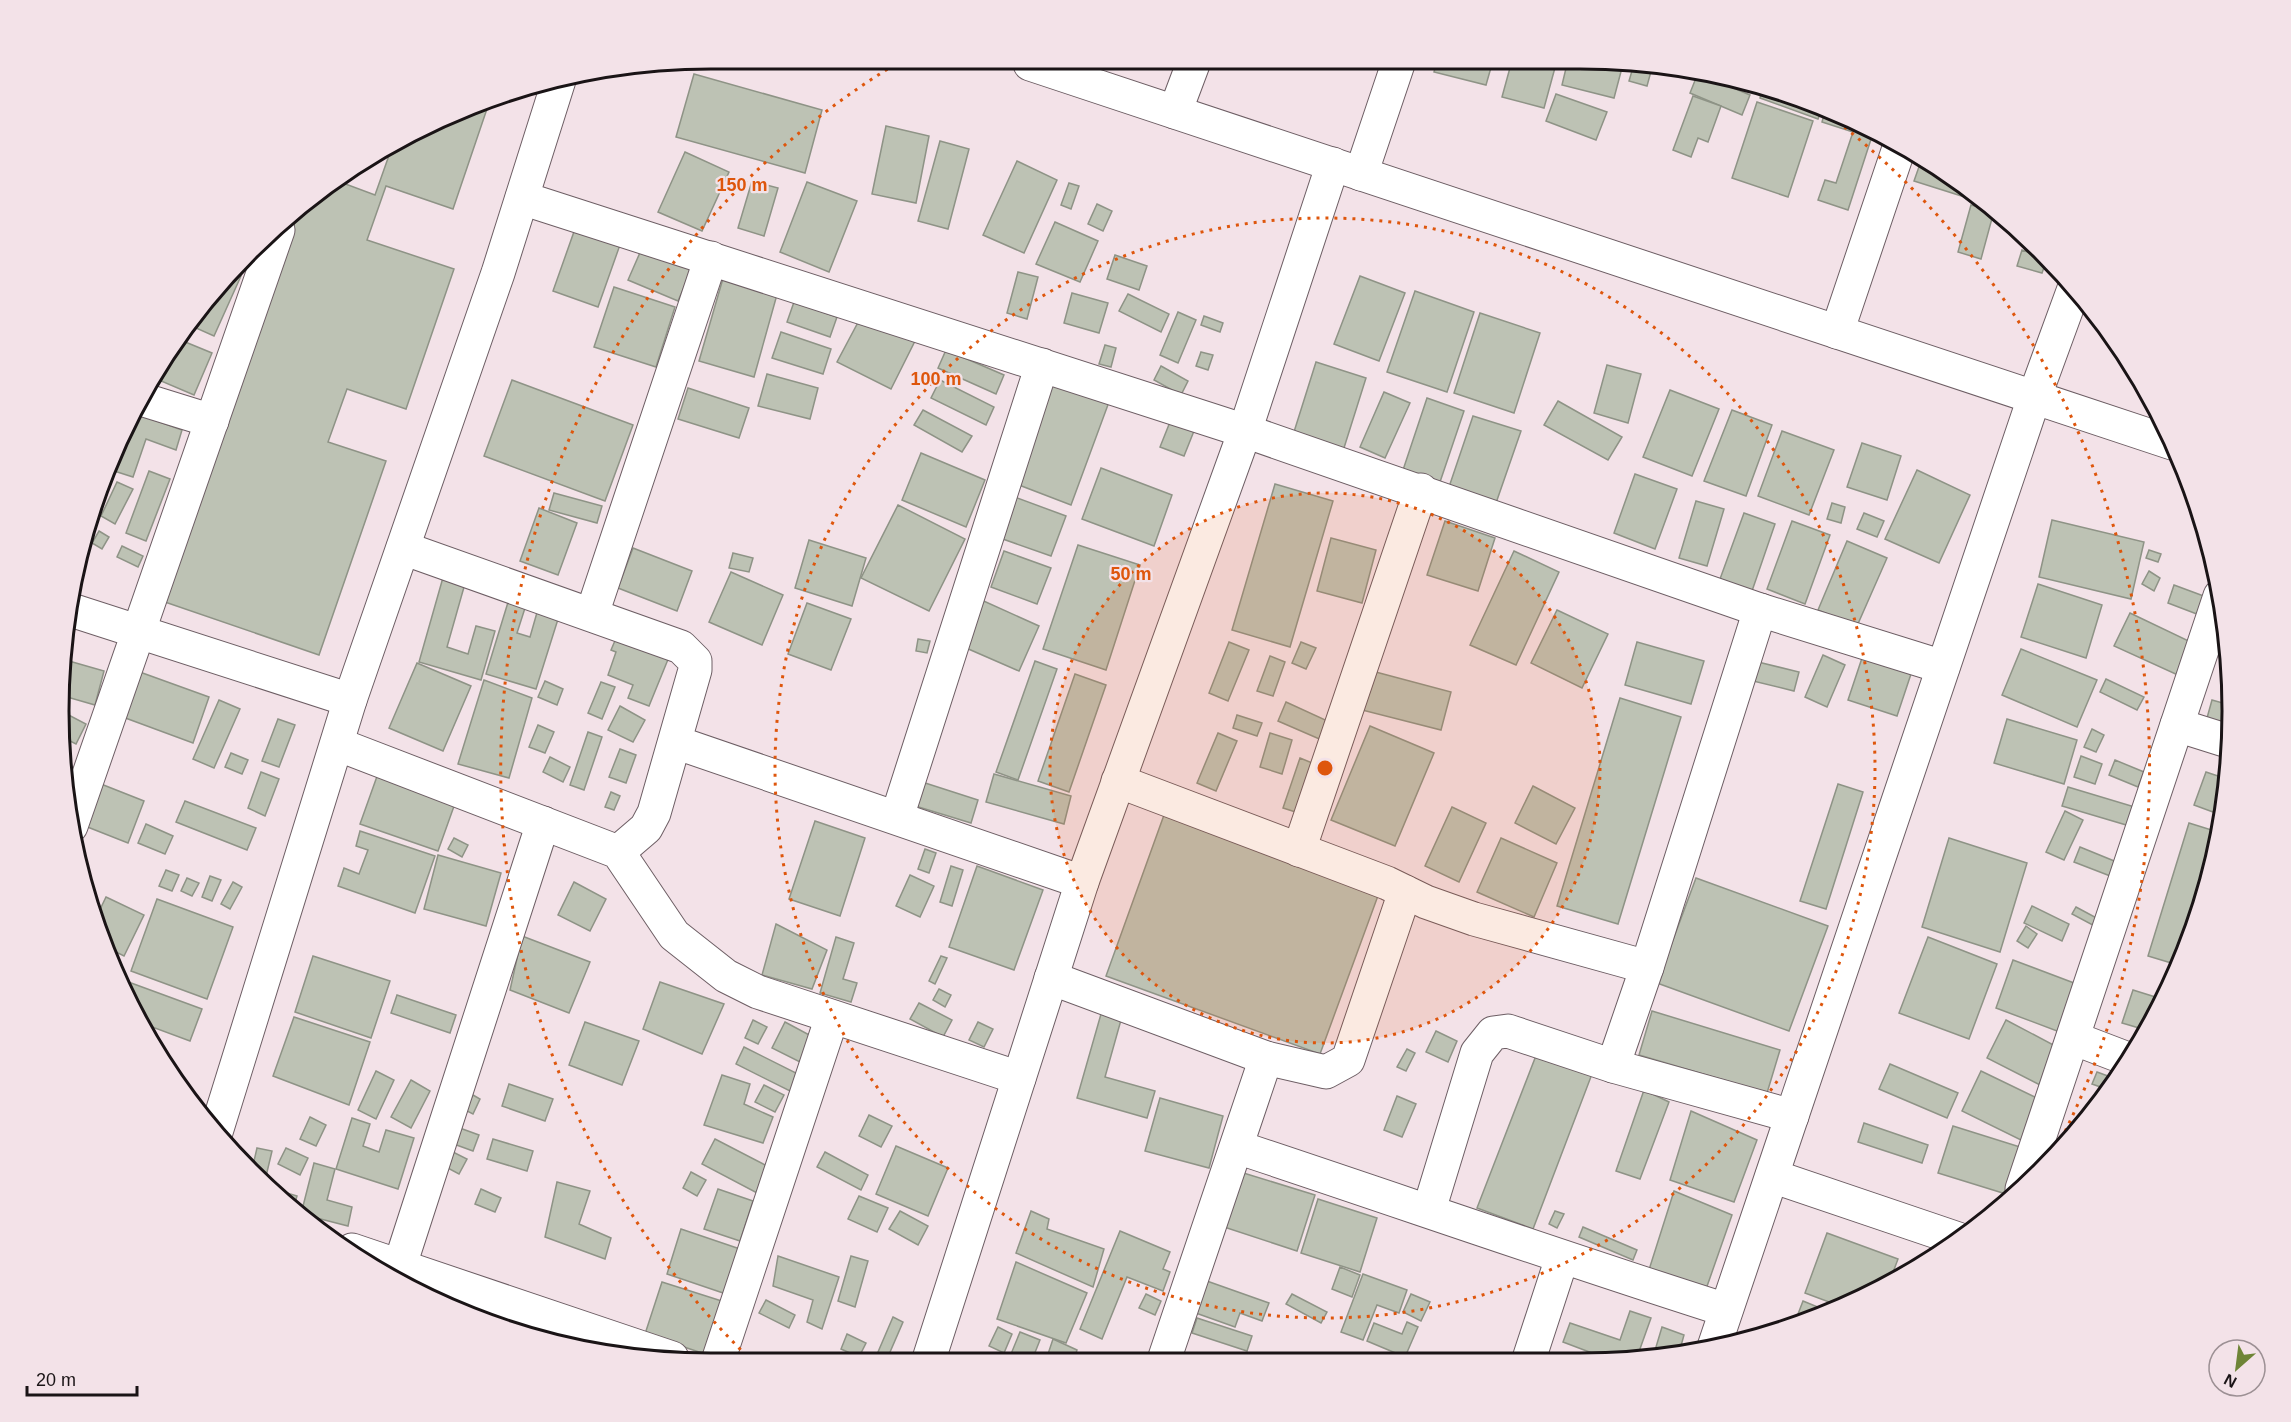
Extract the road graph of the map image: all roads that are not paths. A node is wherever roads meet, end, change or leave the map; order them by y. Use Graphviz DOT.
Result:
graph roads {
  1 [pos="1045,69"];
  2 [pos="1191,69"];
  3 [pos="1396,69"];
  4 [pos="556,88"];
  5 [pos="1175,112"];
  6 [pos="1897,153"];
  7 [pos="1347,169"];
  8 [pos="522,198"];
  9 [pos="265,250"];
  10 [pos="711,258"];
  11 [pos="256,263"];
  12 [pos="2071,298"];
  13 [pos="1837,333"];
  14 [pos="1042,365"];
  15 [pos="2034,398"];
  16 [pos="149,402"];
  17 [pos="212,422"];
  18 [pos="1245,430"];
  19 [pos="2162,440"];
  20 [pos="1421,490"];
  21 [pos="403,548"];
  22 [pos="1760,610"];
  23 [pos="77,612"];
  24 [pos="2215,612"];
  25 [pos="592,614"];
  26 [pos="138,633"];
  27 [pos="1943,667"];
  28 [pos="350,700"];
  29 [pos="2177,725"];
  30 [pos="2221,739"];
  31 [pos="675,742"];
  32 [pos="337,744"];
  33 [pos="1118,781"];
  34 [pos="77,810"];
  35 [pos="897,817"];
  36 [pos="543,823"];
  37 [pos="1299,850"];
  38 [pos="618,852"];
  39 [pos="1082,882"];
  40 [pos="1405,892"];
  41 [pos="1647,967"];
  42 [pos="1051,978"];
  43 [pos="832,1017"];
  44 [pos="2073,1038"];
  45 [pos="2121,1056"];
  46 [pos="1266,1058"];
  47 [pos="1613,1066"];
  48 [pos="1019,1078"];
  49 [pos="1792,1116"];
  50 [pos="219,1123"];
  51 [pos="1238,1147"];
  52 [pos="2028,1170"];
  53 [pos="1772,1176"];
  54 [pos="1429,1210"];
  55 [pos="1949,1236"];
  56 [pos="1562,1258"];
  57 [pos="376,1259"];
  58 [pos="400,1266"];
  59 [pos="1726,1310"];
  60 [pos="1717,1338"];
  61 [pos="648,1350"];
  62 [pos="721,1353"];
  63 [pos="931,1353"];
  64 [pos="1166,1353"];
  65 [pos="1531,1353"];
  1 -- 5 [label="street"];
  2 -- 5 [label="street"];
  3 -- 7 [label="street"];
  4 -- 8 [label="street"];
  5 -- 7 [label="street"];
  6 -- 13 [label="street"];
  7 -- 13 [label="street"];
  7 -- 18 [label="street"];
  8 -- 10 [label="street"];
  8 -- 21 [label="street"];
  9 -- 11 [label="street"];
  10 -- 14 [label="street"];
  10 -- 25 [label="street"];
  11 -- 17 [label="street"];
  12 -- 15 [label="street"];
  13 -- 15 [label="street"];
  14 -- 18 [label="street"];
  14 -- 35 [label="street"];
  15 -- 19 [label="street"];
  15 -- 27 [label="street"];
  16 -- 17 [label="street"];
  17 -- 26 [label="street"];
  18 -- 20 [label="street"];
  18 -- 33 [label="street"];
  20 -- 22 [label="street"];
  20 -- 37 [label="street"];
  21 -- 25 [label="street"];
  21 -- 28 [label="street"];
  22 -- 27 [label="street"];
  22 -- 41 [label="street"];
  23 -- 26 [label="street"];
  24 -- 29 [label="street"];
  25 -- 31 [label="street"];
  26 -- 28 [label="street"];
  26 -- 34 [label="street"];
  27 -- 49 [label="street"];
  28 -- 32 [label="street"];
  29 -- 30 [label="street"];
  29 -- 44 [label="street"];
  31 -- 35 [label="street"];
  31 -- 38 [label="street"];
  32 -- 36 [label="street"];
  32 -- 50 [label="street"];
  33 -- 37 [label="street"];
  33 -- 39 [label="street"];
  35 -- 39 [label="street"];
  36 -- 38 [label="street"];
  36 -- 58 [label="street"];
  37 -- 40 [label="street"];
  38 -- 43 [label="street"];
  39 -- 42 [label="street"];
  40 -- 41 [label="street"];
  40 -- 46 [label="street"];
  41 -- 47 [label="street"];
  42 -- 46 [label="street"];
  42 -- 48 [label="street"];
  43 -- 48 [label="street"];
  43 -- 62 [label="street"];
  44 -- 45 [label="street"];
  44 -- 52 [label="street"];
  46 -- 51 [label="street"];
  47 -- 49 [label="street"];
  47 -- 54 [label="street"];
  48 -- 63 [label="street"];
  49 -- 53 [label="street"];
  51 -- 54 [label="street"];
  51 -- 64 [label="street"];
  53 -- 55 [label="street"];
  53 -- 59 [label="street"];
  54 -- 56 [label="street"];
  56 -- 59 [label="street"];
  56 -- 65 [label="street"];
  57 -- 58 [label="street"];
  58 -- 61 [label="street"];
  59 -- 60 [label="street"];
}
